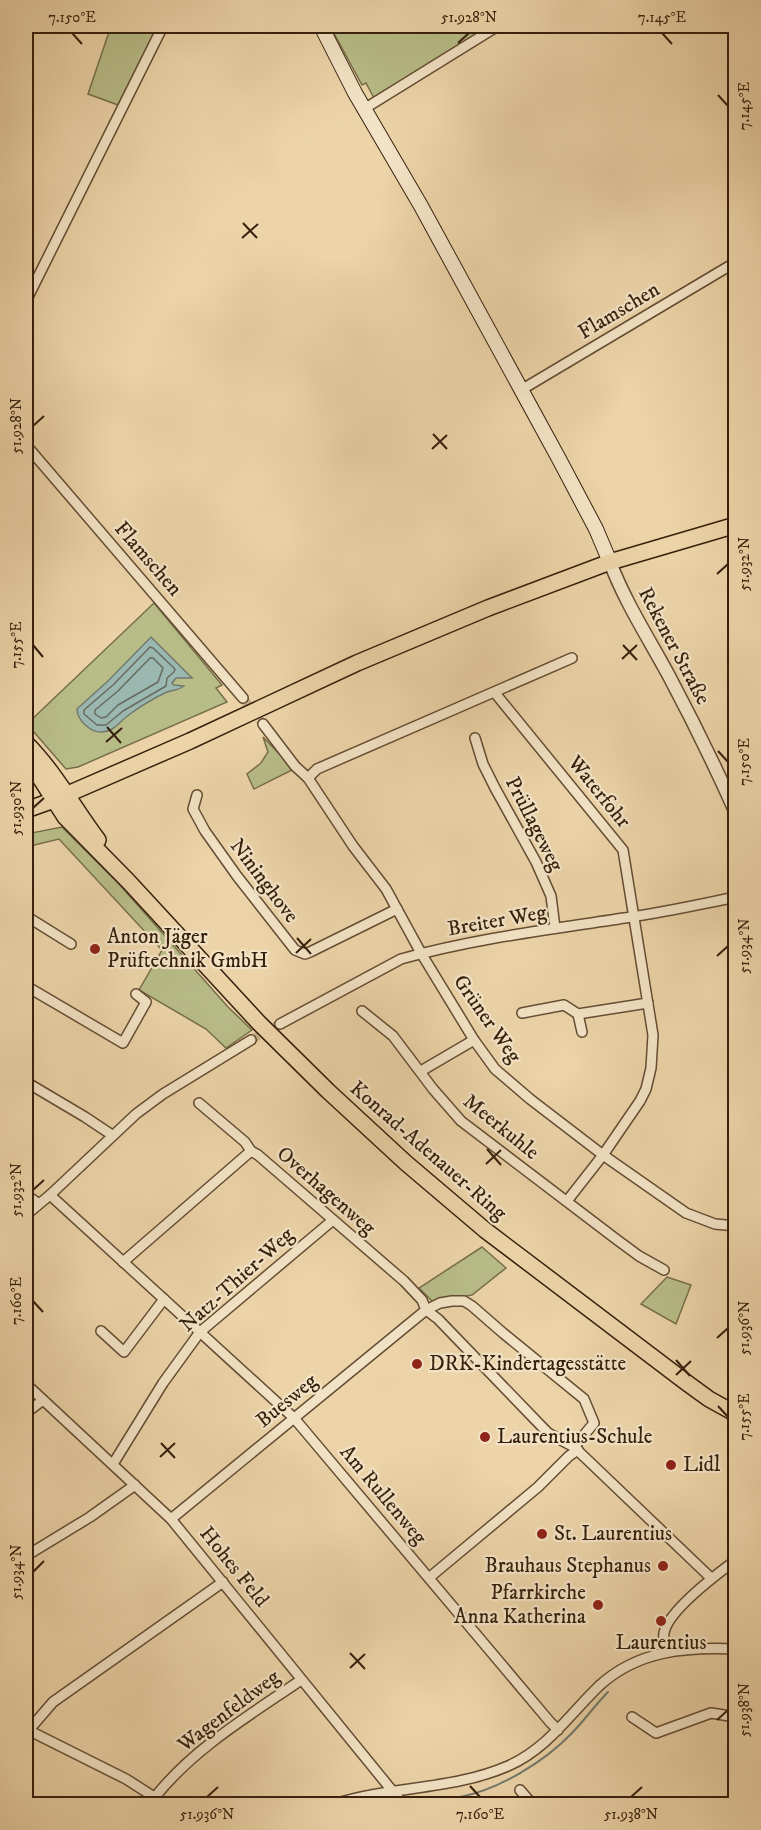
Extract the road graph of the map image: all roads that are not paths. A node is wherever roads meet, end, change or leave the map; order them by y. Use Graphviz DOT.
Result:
graph roads {
  1 [pos="163,26"];
  2 [pos="321,26"];
  3 [pos="498,26"];
  4 [pos="364,109"];
  5 [pos="735,262"];
  6 [pos="26,301"];
  7 [pos="521,390"];
  8 [pos="26,445"];
  9 [pos="735,525"];
  10 [pos="610,562"];
  11 [pos="572,658"];
  12 [pos="495,693"];
  13 [pos="243,698"];
  14 [pos="262,724"];
  15 [pos="475,738"];
  16 [pos="26,743"];
  17 [pos="26,756"];
  18 [pos="308,778"];
  19 [pos="196,795"];
  20 [pos="61,797"];
  21 [pos="26,810"];
  22 [pos="735,813"];
  23 [pos="735,897"];
  24 [pos="397,909"];
  25 [pos="26,916"];
  26 [pos="633,917"];
  27 [pos="555,928"];
  28 [pos="71,944"];
  29 [pos="421,953"];
  30 [pos="26,986"];
  31 [pos="136,994"];
  32 [pos="648,1003"];
  33 [pos="362,1011"];
  34 [pos="522,1013"];
  35 [pos="578,1014"];
  36 [pos="280,1024"];
  37 [pos="582,1032"];
  38 [pos="251,1040"];
  39 [pos="474,1040"];
  40 [pos="421,1071"];
  41 [pos="26,1082"];
  42 [pos="199,1103"];
  43 [pos="112,1135"];
  44 [pos="250,1152"];
  45 [pos="603,1155"];
  46 [pos="26,1195"];
  47 [pos="50,1195"];
  48 [pos="567,1201"];
  49 [pos="38,1203"];
  50 [pos="26,1215"];
  51 [pos="333,1220"];
  52 [pos="735,1226"];
  53 [pos="123,1262"];
  54 [pos="664,1270"];
  55 [pos="164,1299"];
  56 [pos="426,1310"];
  57 [pos="101,1331"];
  58 [pos="200,1332"];
  59 [pos="26,1384"];
  60 [pos="43,1400"];
  61 [pos="26,1413"];
  62 [pos="735,1414"];
  63 [pos="294,1418"];
  64 [pos="576,1448"];
  65 [pos="113,1464"];
  66 [pos="135,1485"];
  67 [pos="171,1519"];
  68 [pos="26,1556"];
  69 [pos="735,1560"];
  70 [pos="430,1577"];
  71 [pos="711,1578"];
  72 [pos="223,1582"];
  73 [pos="735,1648"];
  74 [pos="665,1652"];
  75 [pos="301,1680"];
  76 [pos="632,1717"];
  77 [pos="735,1717"];
  78 [pos="27,1730"];
  79 [pos="558,1730"];
  80 [pos="520,1790"];
  81 [pos="394,1794"];
  82 [pos="155,1797"];
  83 [pos="165,1804"];
  84 [pos="335,1804"];
  85 [pos="403,1804"];
  86 [pos="532,1804"];
  1 -- 6 [label="street"];
  2 -- 4 [label="main road"];
  3 -- 4 [label="street"];
  4 -- 7 [label="main road"];
  5 -- 7 [label="street, Flamschen"];
  7 -- 10 [label="main road"];
  8 -- 13 [label="street, Flamschen"];
  9 -- 10 [label="main road"];
  10 -- 20 [label="main road"];
  10 -- 22 [label="street, Rekener Straße"];
  11 -- 12 [label="street"];
  12 -- 18 [label="street"];
  12 -- 26 [label="street, Waterfohr"];
  14 -- 18 [label="street, Grüner Weg"];
  15 -- 27 [label="street, Prüllageweg"];
  16 -- 20 [label="main road"];
  17 -- 20 [label="main road"];
  18 -- 24 [label="street, Grüner Weg"];
  19 -- 24 [label="street, Nininghove"];
  20 -- 21 [label="main road"];
  20 -- 62 [label="main road, Konrad-Adenauer-Ring"];
  23 -- 26 [label="street, Breiter Weg"];
  24 -- 29 [label="street, Grüner Weg"];
  25 -- 28 [label="street"];
  26 -- 27 [label="street, Breiter Weg"];
  26 -- 32 [label="street, Waterfohr"];
  27 -- 29 [label="street, Breiter Weg"];
  29 -- 36 [label="street, Breiter Weg"];
  29 -- 39 [label="street, Grüner Weg"];
  30 -- 31 [label="street"];
  32 -- 35 [label="street"];
  32 -- 45 [label="street, Waterfohr"];
  33 -- 40 [label="street, Meerkuhle"];
  34 -- 35 [label="street"];
  35 -- 37 [label="street"];
  38 -- 43 [label="street"];
  39 -- 40 [label="street"];
  39 -- 45 [label="street, Grüner Weg"];
  40 -- 48 [label="street, Meerkuhle"];
  41 -- 43 [label="street"];
  42 -- 44 [label="street, Overhagenweg"];
  43 -- 47 [label="street"];
  44 -- 51 [label="street, Overhagenweg"];
  44 -- 53 [label="street"];
  45 -- 48 [label="street"];
  45 -- 52 [label="street, Grüner Weg"];
  46 -- 49 [label="street"];
  47 -- 49 [label="street"];
  47 -- 53 [label="street, Am Rullenweg"];
  48 -- 54 [label="street, Meerkuhle"];
  49 -- 50 [label="street"];
  51 -- 56 [label="street, Overhagenweg"];
  51 -- 58 [label="street, Natz-Thier-Weg"];
  53 -- 55 [label="street, Am Rullenweg"];
  55 -- 57 [label="street"];
  55 -- 58 [label="street, Am Rullenweg"];
  56 -- 63 [label="street, Buesweg"];
  56 -- 64 [label="street, Overhagenweg"];
  56 -- 64 [label="street"];
  58 -- 63 [label="street, Am Rullenweg"];
  58 -- 65 [label="street, Natz-Thier-Weg"];
  59 -- 60 [label="street, Hohes Feld"];
  60 -- 61 [label="street"];
  60 -- 65 [label="street, Hohes Feld"];
  63 -- 67 [label="street, Buesweg"];
  63 -- 70 [label="street, Am Rullenweg"];
  64 -- 70 [label="street"];
  64 -- 71 [label="street, Overhagenweg"];
  65 -- 66 [label="street, Hohes Feld"];
  66 -- 67 [label="street, Hohes Feld"];
  66 -- 68 [label="street"];
  67 -- 72 [label="street, Hohes Feld"];
  69 -- 71 [label="street"];
  70 -- 79 [label="street, Am Rullenweg"];
  71 -- 74 [label="street"];
  72 -- 75 [label="street, Hohes Feld"];
  72 -- 78 [label="street"];
  73 -- 74 [label="street"];
  74 -- 79 [label="street"];
  75 -- 81 [label="street, Hohes Feld"];
  75 -- 82 [label="street, Wagenfeldweg"];
  76 -- 77 [label="street"];
  78 -- 82 [label="street"];
  79 -- 81 [label="street"];
  80 -- 86 [label="street"];
  81 -- 84 [label="street"];
  81 -- 85 [label="street, Hohes Feld"];
  82 -- 83 [label="street"];
}
